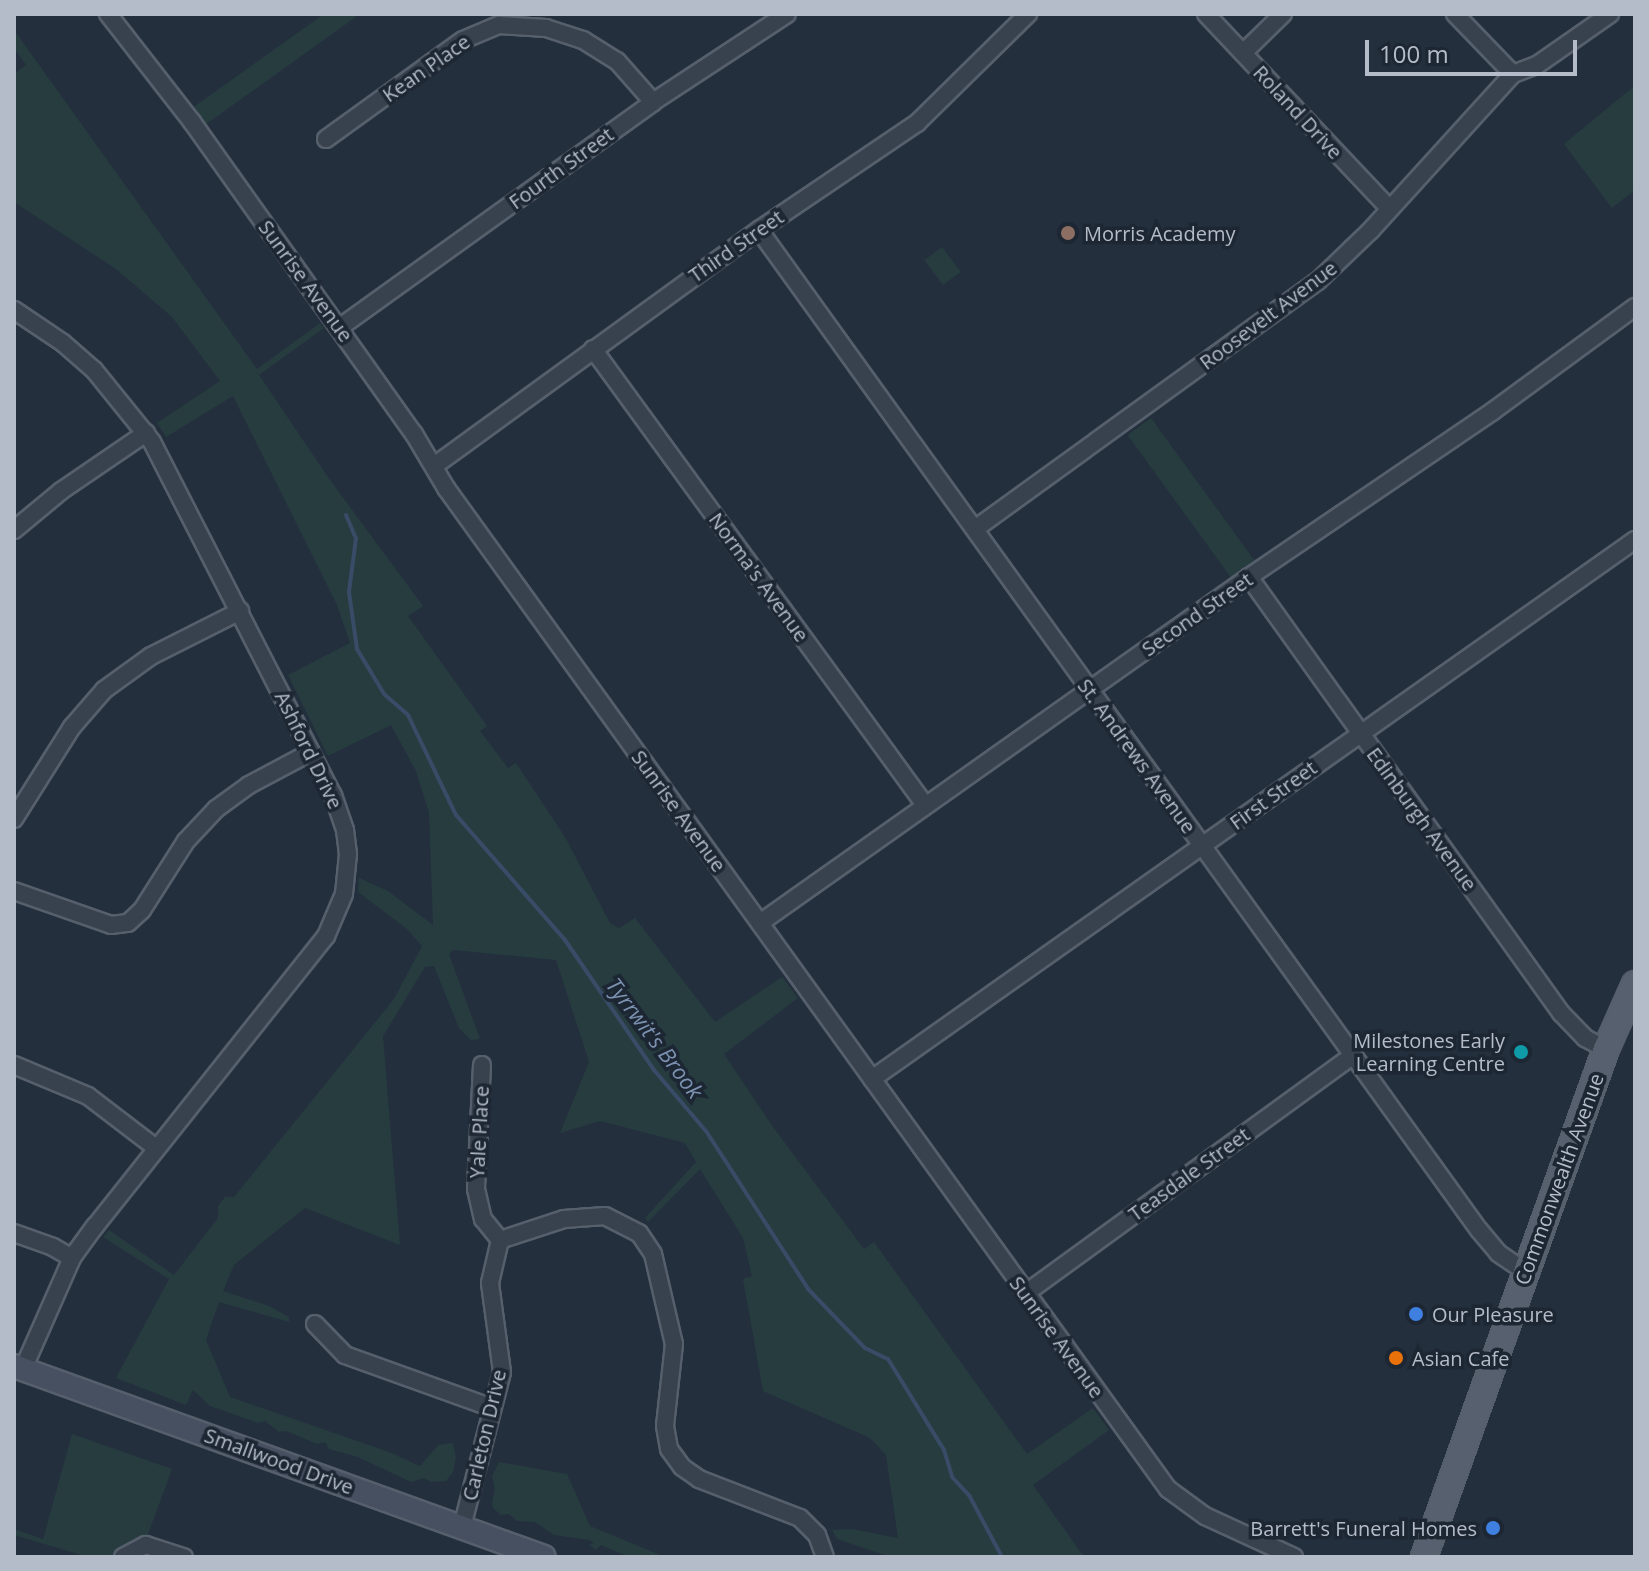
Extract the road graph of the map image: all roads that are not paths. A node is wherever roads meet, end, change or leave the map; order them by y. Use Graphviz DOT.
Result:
graph roads {
  1 [pos="108,14"];
  2 [pos="1028,14"];
  3 [pos="1206,14"];
  4 [pos="1283,14"];
  5 [pos="1455,14"];
  6 [pos="1610,14"];
  7 [pos="785,15"];
  8 [pos="1243,53"];
  9 [pos="1513,74"];
  10 [pos="653,102"];
  11 [pos="326,139"];
  12 [pos="1390,209"];
  13 [pos="759,230"];
  14 [pos="1635,307"];
  15 [pos="14,310"];
  16 [pos="339,328"];
  17 [pos="593,349"];
  18 [pos="146,433"];
  19 [pos="434,466"];
  20 [pos="975,529"];
  21 [pos="14,530"];
  22 [pos="1635,540"];
  23 [pos="1249,577"];
  24 [pos="240,611"];
  25 [pos="1089,690"];
  26 [pos="1360,733"];
  27 [pos="311,752"];
  28 [pos="925,805"];
  29 [pos="14,819"];
  30 [pos="1202,847"];
  31 [pos="14,891"];
  32 [pos="760,923"];
  33 [pos="1635,984"];
  34 [pos="1606,1049"];
  35 [pos="1353,1055"];
  36 [pos="14,1065"];
  37 [pos="482,1065"];
  38 [pos="872,1079"];
  39 [pos="156,1148"];
  40 [pos="14,1233"];
  41 [pos="500,1240"];
  42 [pos="72,1258"];
  43 [pos="1526,1272"];
  44 [pos="1026,1293"];
  45 [pos="315,1324"];
  46 [pos="19,1367"];
  47 [pos="492,1408"];
  48 [pos="462,1527"];
  49 [pos="123,1557"];
  50 [pos="184,1557"];
  51 [pos="544,1557"];
  52 [pos="825,1557"];
  53 [pos="1294,1557"];
  54 [pos="1424,1557"];
  1 -- 16 [label="street, Sunrise Avenue"];
  2 -- 13 [label="street, Third Street"];
  3 -- 8 [label="street, Roland Drive"];
  4 -- 8 [label="street"];
  5 -- 9 [label="street"];
  6 -- 9 [label="street, Roosevelt Avenue"];
  7 -- 10 [label="street, Fourth Street"];
  8 -- 12 [label="street, Roland Drive"];
  9 -- 12 [label="street, Roosevelt Avenue"];
  10 -- 11 [label="street, Kean Place"];
  10 -- 16 [label="street, Fourth Street"];
  12 -- 20 [label="street, Roosevelt Avenue"];
  13 -- 17 [label="street, Third Street"];
  13 -- 20 [label="street, St. Andrews Avenue"];
  14 -- 23 [label="street, Second Street"];
  15 -- 18 [label="street, Ashford Drive"];
  16 -- 19 [label="street, Sunrise Avenue"];
  17 -- 19 [label="street, Third Street"];
  17 -- 28 [label="street, Norma's Avenue"];
  18 -- 21 [label="street"];
  18 -- 24 [label="street, Ashford Drive"];
  19 -- 32 [label="street, Sunrise Avenue"];
  20 -- 25 [label="street, St. Andrews Avenue"];
  22 -- 26 [label="street, First Street"];
  23 -- 25 [label="street, Second Street"];
  23 -- 26 [label="street, Edinburgh Avenue"];
  24 -- 27 [label="street, Ashford Drive"];
  24 -- 29 [label="street"];
  25 -- 28 [label="street, Second Street"];
  25 -- 30 [label="street, St. Andrews Avenue"];
  26 -- 30 [label="street, First Street"];
  26 -- 34 [label="street, Edinburgh Avenue"];
  27 -- 31 [label="street"];
  27 -- 39 [label="street, Ashford Drive"];
  28 -- 32 [label="street, Second Street"];
  30 -- 35 [label="street, St. Andrews Avenue"];
  30 -- 38 [label="street, First Street"];
  32 -- 38 [label="street, Sunrise Avenue"];
  33 -- 34 [label="main road, Commonwealth Avenue"];
  34 -- 43 [label="main road, Commonwealth Avenue"];
  35 -- 43 [label="street, St. Andrews Avenue"];
  35 -- 44 [label="street, Teasdale Street"];
  36 -- 39 [label="street"];
  37 -- 41 [label="street, Yale Place"];
  38 -- 44 [label="street, Sunrise Avenue"];
  39 -- 42 [label="street, Ashford Drive"];
  40 -- 42 [label="street"];
  41 -- 47 [label="street, Carleton Drive"];
  41 -- 52 [label="street"];
  42 -- 46 [label="street, Ashford Drive"];
  43 -- 54 [label="main road, Commonwealth Avenue"];
  44 -- 53 [label="street, Sunrise Avenue"];
  45 -- 47 [label="street"];
  46 -- 48 [label="street, Smallwood Drive"];
  47 -- 48 [label="street, Carleton Drive"];
  48 -- 51 [label="street, Smallwood Drive"];
  49 -- 50 [label="street"];
}
